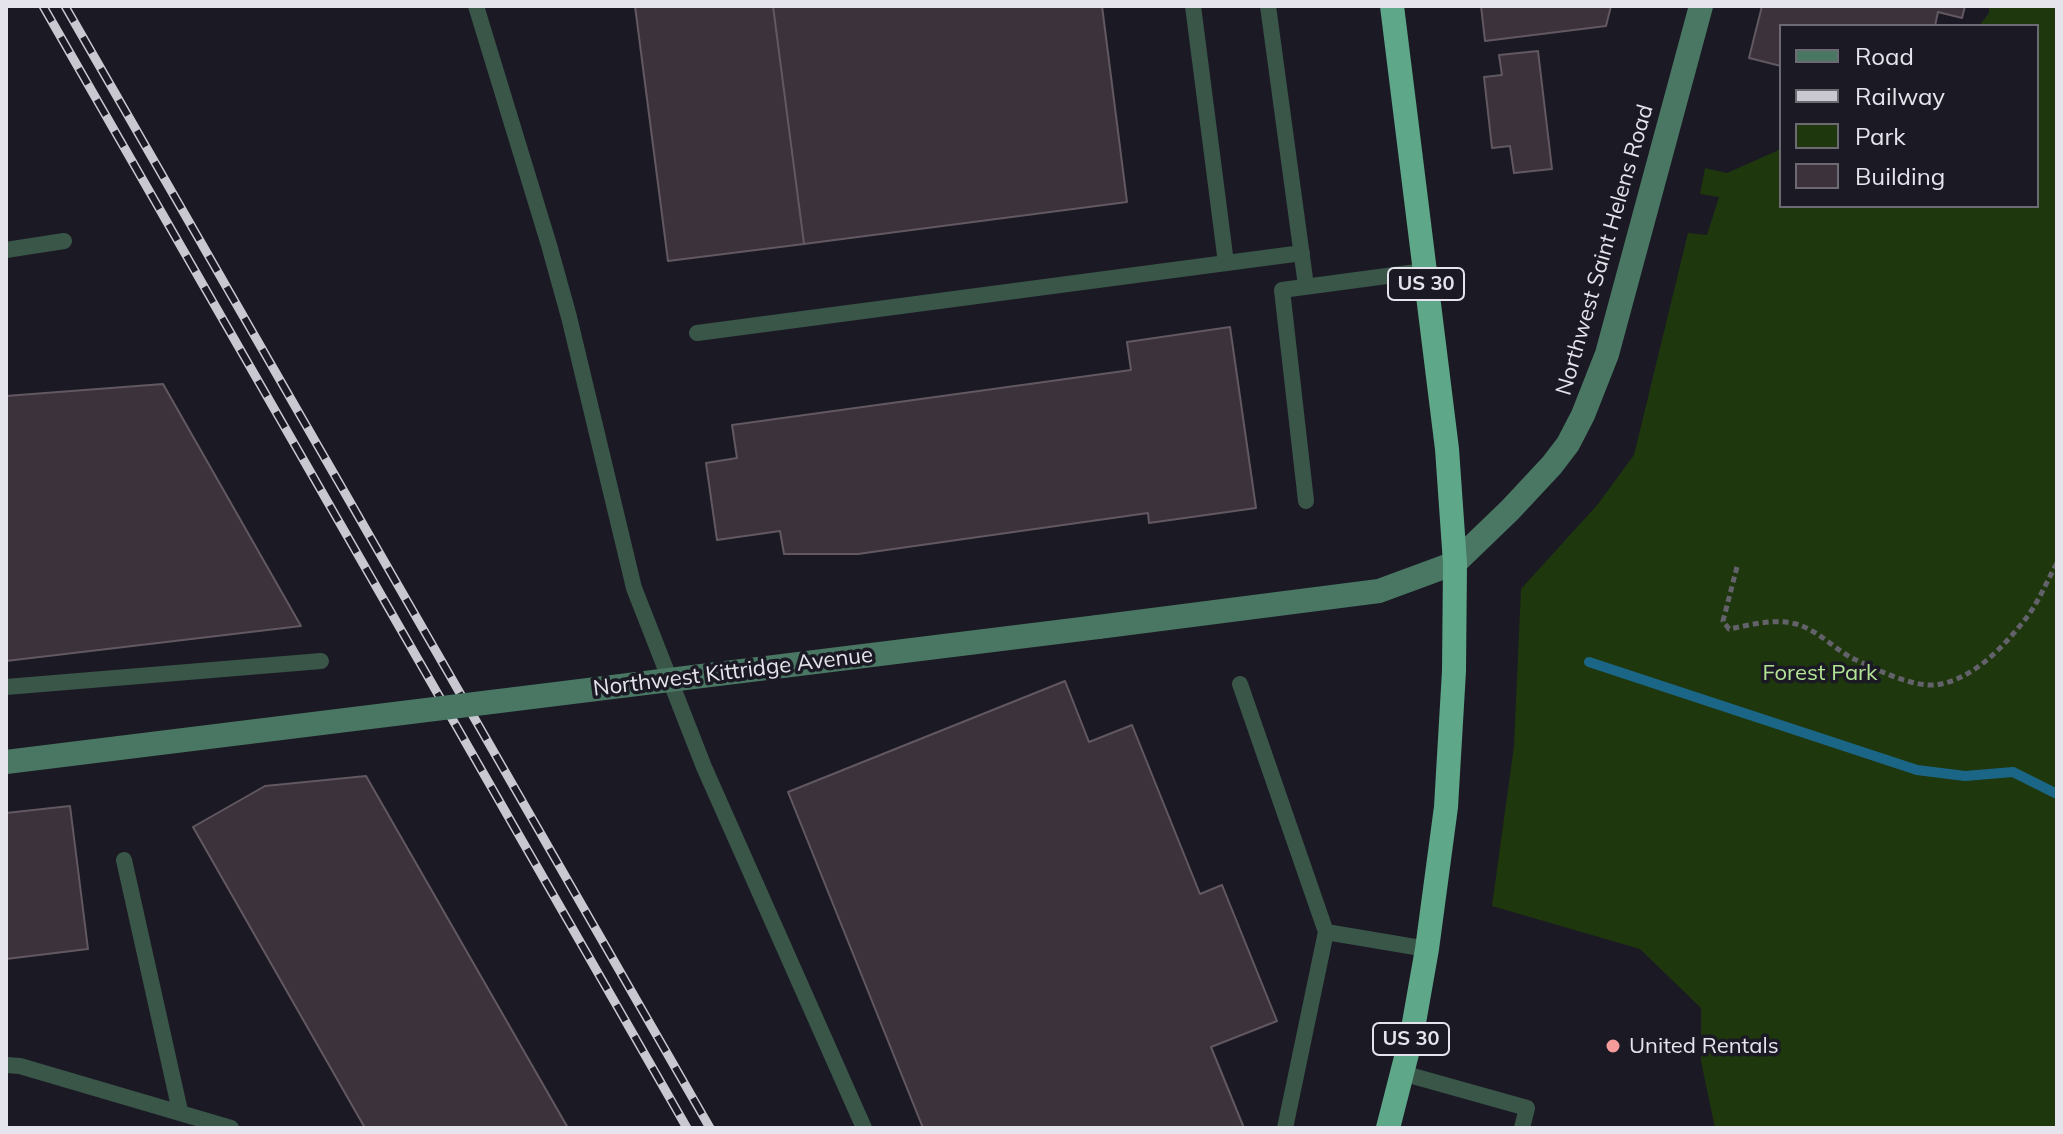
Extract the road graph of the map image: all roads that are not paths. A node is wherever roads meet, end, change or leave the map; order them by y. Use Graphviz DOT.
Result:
graph roads {
  1 [pos="476,6"];
  2 [pos="1193,6"];
  3 [pos="1268,6"];
  4 [pos="1392,6"];
  5 [pos="1701,6"];
  6 [pos="64,241"];
  7 [pos="6,250"];
  8 [pos="1302,253"];
  9 [pos="1226,263"];
  10 [pos="1424,271"];
  11 [pos="1306,286"];
  12 [pos="697,333"];
  13 [pos="1306,501"];
  14 [pos="1455,563"];
  15 [pos="321,661"];
  16 [pos="1240,684"];
  17 [pos="6,687"];
  18 [pos="6,762"];
  19 [pos="124,860"];
  20 [pos="1326,932"];
  21 [pos="1427,949"];
  22 [pos="6,1065"];
  23 [pos="1402,1073"];
  24 [pos="180,1111"];
  25 [pos="231,1128"];
  26 [pos="864,1128"];
  27 [pos="1285,1128"];
  28 [pos="1388,1128"];
  29 [pos="1522,1128"];
  1 -- 26 [label="lane"];
  2 -- 9 [label="lane"];
  3 -- 8 [label="lane"];
  4 -- 10 [label="highway, US 30"];
  5 -- 14 [label="main road, Northwest Saint Helens Road"];
  6 -- 7 [label="lane"];
  8 -- 9 [label="lane"];
  8 -- 11 [label="lane"];
  9 -- 12 [label="lane"];
  10 -- 11 [label="lane"];
  10 -- 14 [label="highway, US 30"];
  11 -- 13 [label="lane"];
  14 -- 18 [label="main road, Northwest Kittridge Avenue, bridge"];
  14 -- 21 [label="highway, US 30"];
  15 -- 17 [label="lane"];
  16 -- 20 [label="lane"];
  19 -- 24 [label="lane"];
  20 -- 21 [label="lane"];
  20 -- 27 [label="lane"];
  21 -- 23 [label="highway, US 30"];
  22 -- 24 [label="lane"];
  23 -- 28 [label="highway, US 30"];
  23 -- 29 [label="lane"];
  24 -- 25 [label="lane"];
}
